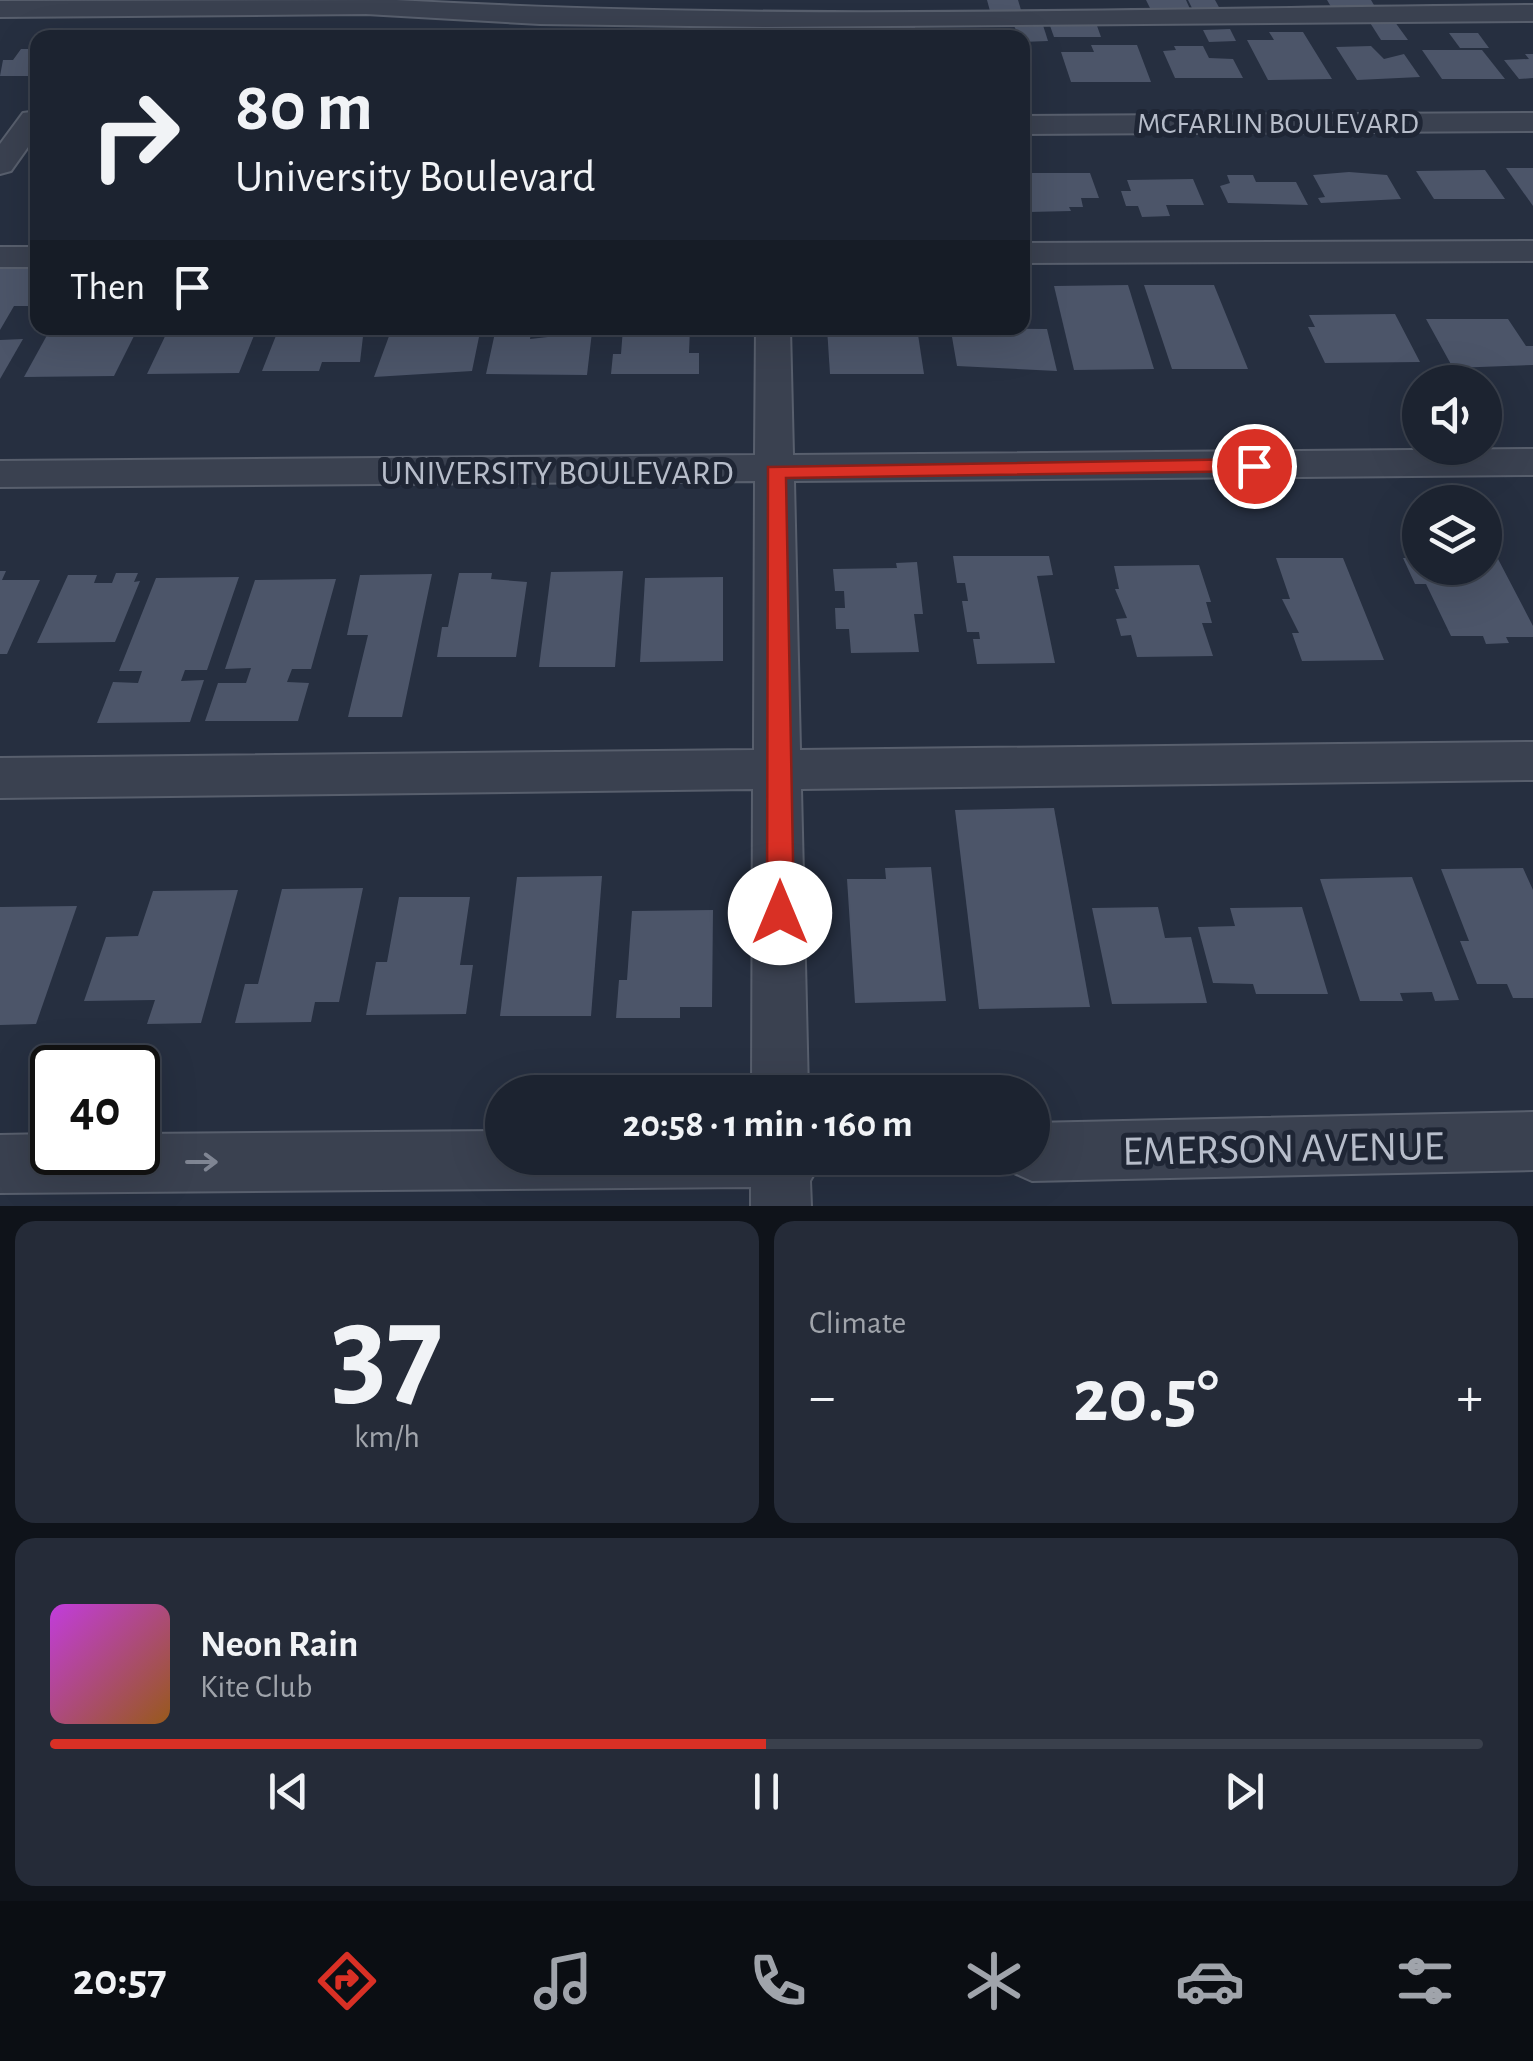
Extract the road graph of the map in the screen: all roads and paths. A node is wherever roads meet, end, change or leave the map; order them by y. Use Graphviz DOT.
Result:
graph roads {
  1 [pos="0,9"];
  2 [pos="1533,12"];
  3 [pos="765,19"];
  4 [pos="30,119"];
  5 [pos="0,120"];
  6 [pos="1533,122"];
  7 [pos="1030,125"];
  8 [pos="30,126"];
  9 [pos="0,165"];
  10 [pos="1533,251"];
  11 [pos="1030,252"];
  12 [pos="0,257"];
  13 [pos="30,257"];
  14 [pos="772,335"];
  15 [pos="1533,462"];
  16 [pos="775,472"];
  17 [pos="0,474"];
  18 [pos="1533,761"];
  19 [pos="780,770"];
  20 [pos="0,778"];
  21 [pos="780,1075"];
  22 [pos="1533,1142"];
  23 [pos="1050,1152"];
  24 [pos="485,1160"];
  25 [pos="0,1164"];
  26 [pos="780,1175"];
  27 [pos="781,1206"];
  1 -- 3 [label="street"];
  2 -- 3 [label="street"];
  4 -- 5 [label="street"];
  6 -- 7 [label="street, MCFARLIN BOULEVARD"];
  8 -- 9 [label="street"];
  10 -- 11 [label="street"];
  12 -- 13 [label="street"];
  14 -- 16 [label="street"];
  15 -- 16 [label="street, UNIVERSITY BOULEVARD"];
  16 -- 17 [label="street, UNIVERSITY BOULEVARD"];
  16 -- 19 [label="street"];
  18 -- 19 [label="street"];
  19 -- 20 [label="street"];
  19 -- 21 [label="street"];
  22 -- 23 [label="street, EMERSON AVENUE"];
  25 -- 24 [label="street, one-way"];
  26 -- 27 [label="street"];
}
